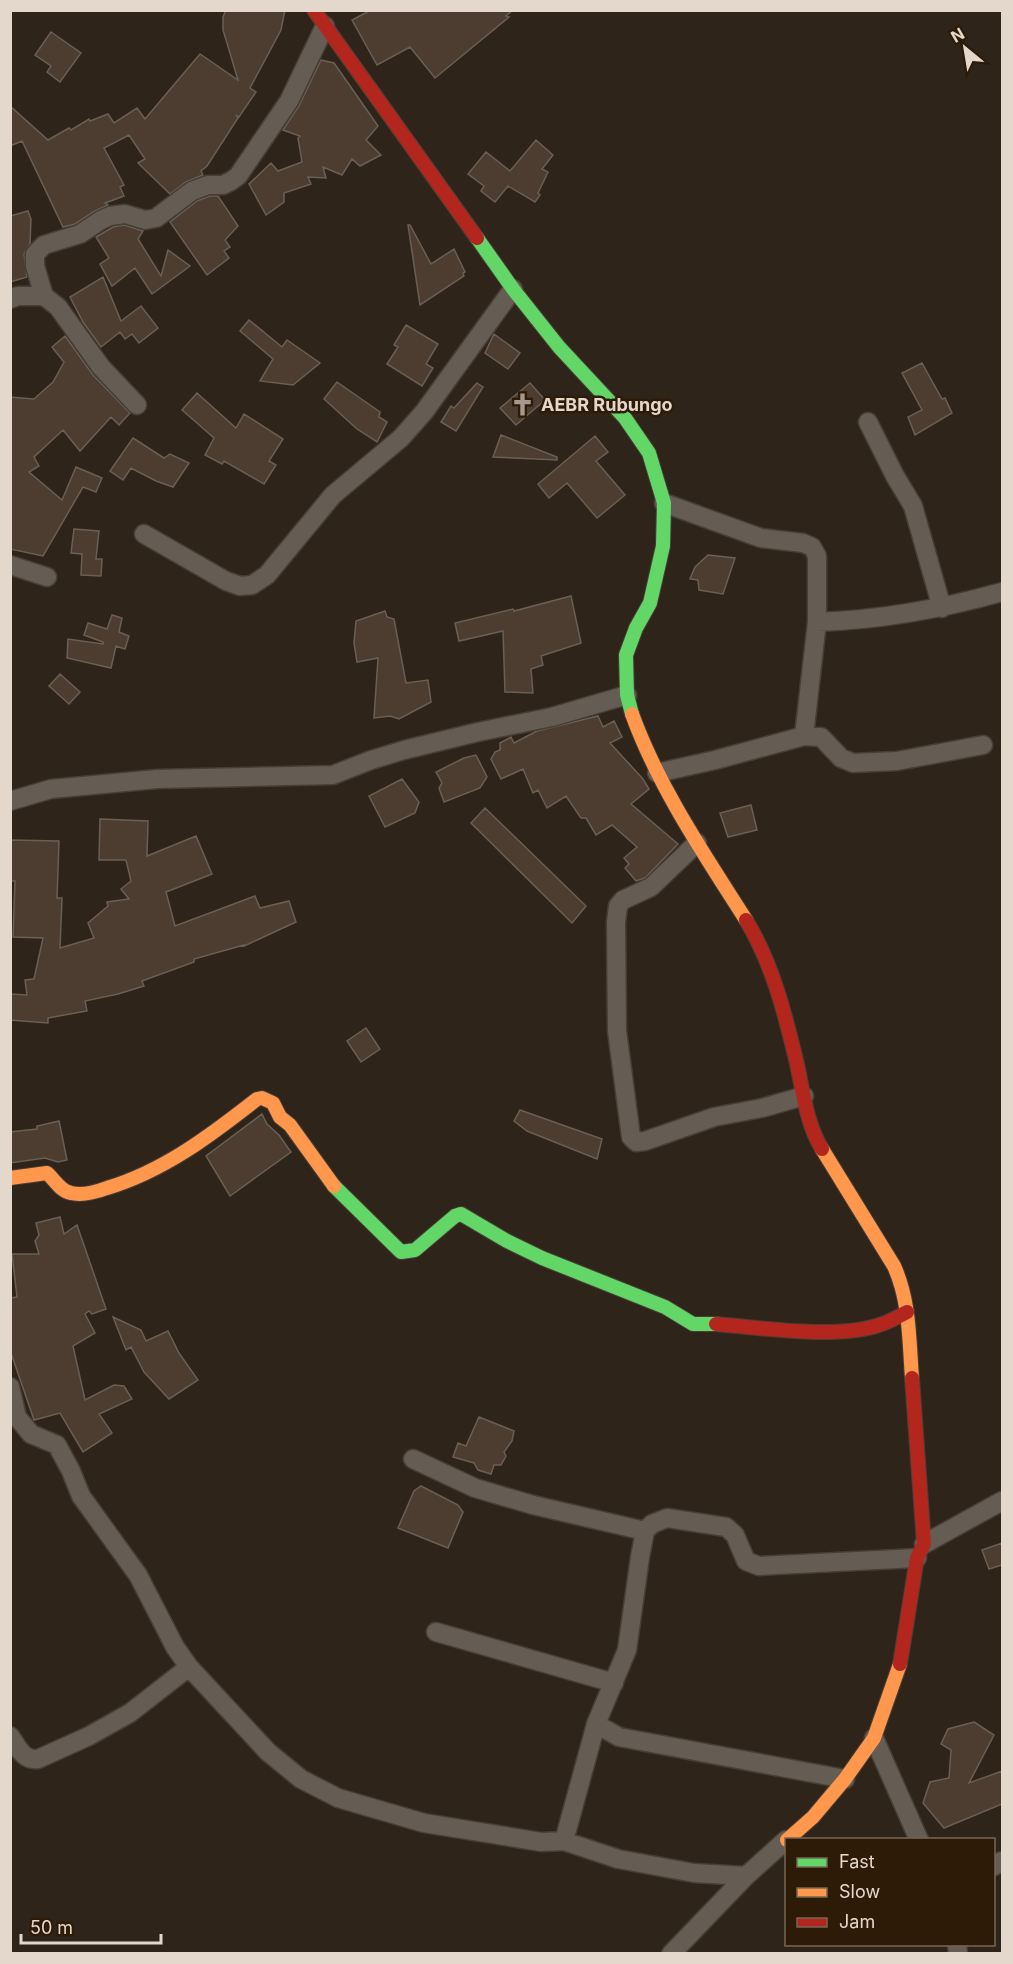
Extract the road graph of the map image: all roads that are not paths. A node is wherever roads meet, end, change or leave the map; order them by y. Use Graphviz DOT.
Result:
graph roads {
  1 [pos="314,10"];
  2 [pos="325,26"];
  3 [pos="513,289"];
  4 [pos="44,296"];
  5 [pos="10,299"];
  6 [pos="137,405"];
  7 [pos="868,422"];
  8 [pos="664,503"];
  9 [pos="144,534"];
  10 [pos="10,565"];
  11 [pos="47,577"];
  12 [pos="1002,592"];
  13 [pos="942,608"];
  14 [pos="817,622"];
  15 [pos="627,696"];
  16 [pos="804,736"];
  17 [pos="983,745"];
  18 [pos="657,773"];
  19 [pos="10,801"];
  20 [pos="697,843"];
  21 [pos="804,1096"];
  22 [pos="10,1178"];
  23 [pos="907,1312"];
  24 [pos="10,1387"];
  25 [pos="413,1459"];
  26 [pos="1002,1501"];
  27 [pos="645,1531"];
  28 [pos="920,1551"];
  29 [pos="436,1632"];
  30 [pos="189,1667"];
  31 [pos="614,1683"];
  32 [pos="596,1724"];
  33 [pos="10,1736"];
  34 [pos="874,1738"];
  35 [pos="845,1779"];
  36 [pos="789,1838"];
  37 [pos="919,1838"];
  38 [pos="564,1841"];
  39 [pos="785,1842"];
  40 [pos="746,1876"];
  41 [pos="672,1953"];
  1 -- 2 [label="street"];
  2 -- 3 [label="street"];
  2 -- 4 [label="street"];
  3 -- 8 [label="street"];
  3 -- 9 [label="street"];
  4 -- 5 [label="street"];
  4 -- 6 [label="street"];
  7 -- 13 [label="street"];
  8 -- 14 [label="street"];
  8 -- 15 [label="street"];
  10 -- 11 [label="street"];
  12 -- 13 [label="street"];
  13 -- 14 [label="street"];
  14 -- 16 [label="street"];
  15 -- 18 [label="street"];
  15 -- 19 [label="street"];
  16 -- 17 [label="street"];
  16 -- 18 [label="street"];
  18 -- 20 [label="street"];
  20 -- 21 [label="street"];
  20 -- 21 [label="street"];
  21 -- 23 [label="street"];
  22 -- 23 [label="street"];
  23 -- 28 [label="street"];
  24 -- 30 [label="street"];
  25 -- 27 [label="street"];
  26 -- 28 [label="street"];
  27 -- 28 [label="street"];
  27 -- 31 [label="street"];
  28 -- 34 [label="street"];
  29 -- 31 [label="street"];
  30 -- 33 [label="street"];
  30 -- 38 [label="street"];
  31 -- 32 [label="street"];
  32 -- 35 [label="street"];
  32 -- 38 [label="street"];
  34 -- 35 [label="street"];
  34 -- 37 [label="street"];
  35 -- 36 [label="street"];
  38 -- 40 [label="street"];
  39 -- 40 [label="street"];
  40 -- 41 [label="street"];
}
